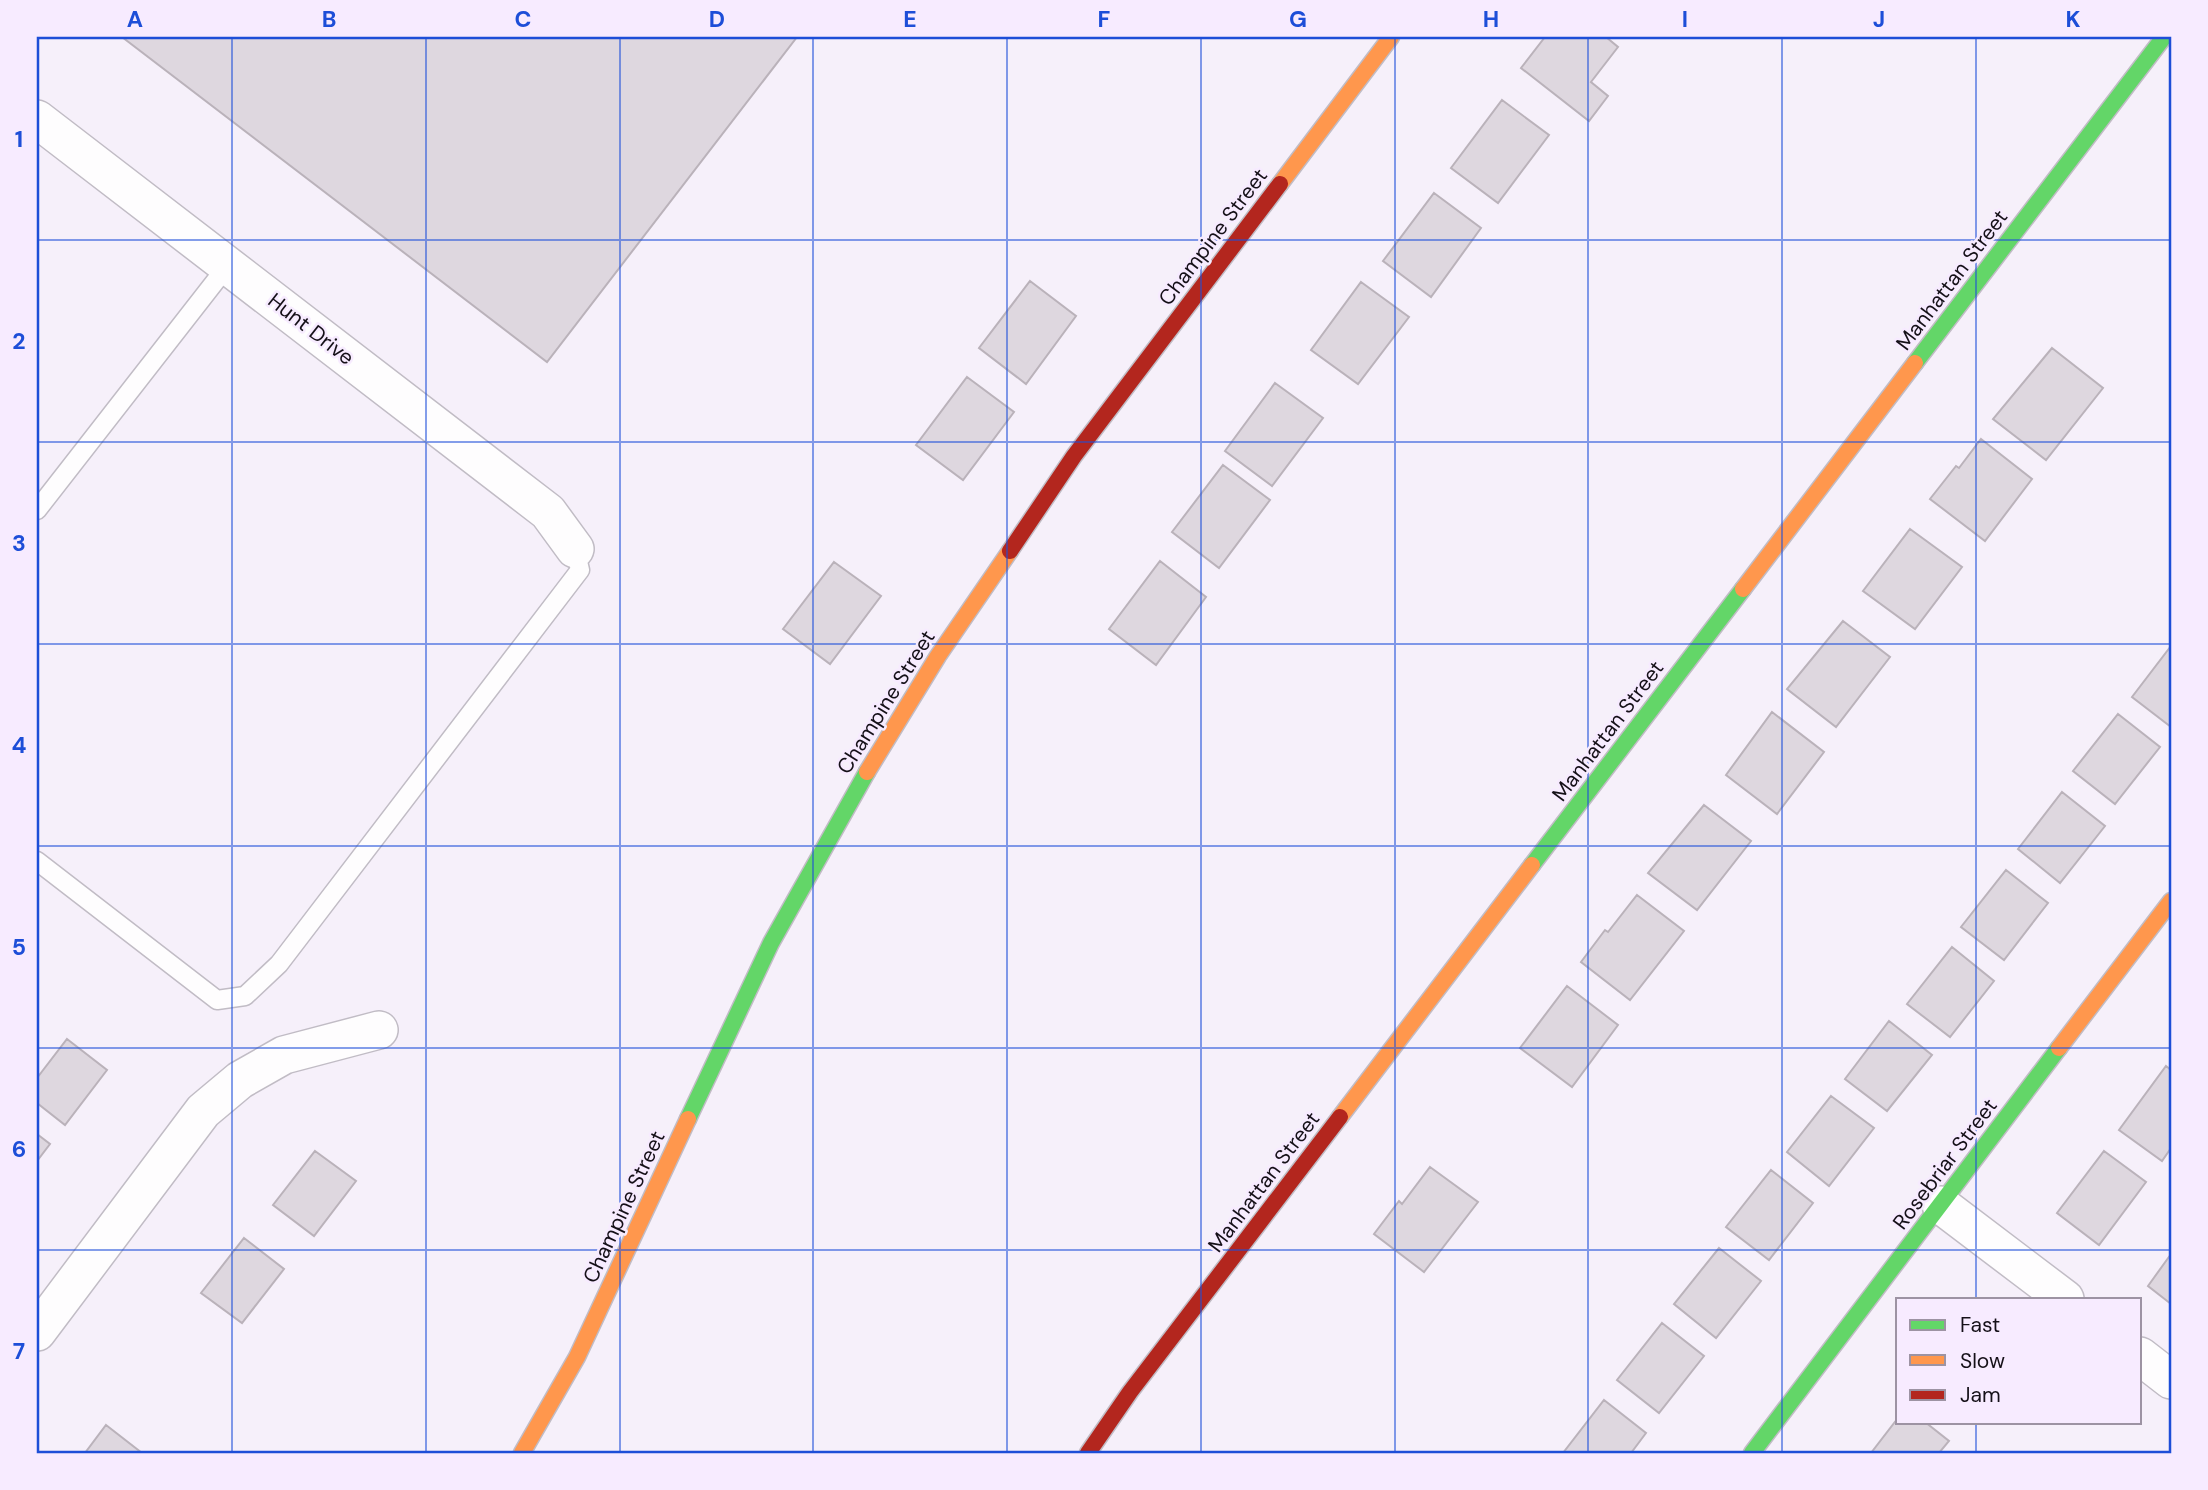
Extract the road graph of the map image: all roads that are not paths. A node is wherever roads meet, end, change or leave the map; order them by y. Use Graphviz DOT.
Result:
graph roads {
  1 [pos="1391,37"];
  2 [pos="2164,37"];
  3 [pos="37,119"];
  4 [pos="228,265"];
  5 [pos="37,510"];
  6 [pos="575,549"];
  7 [pos="37,861"];
  8 [pos="2171,901"];
  9 [pos="379,1030"];
  10 [pos="1941,1205"];
  11 [pos="2064,1298"];
  12 [pos="37,1332"];
  13 [pos="2142,1358"];
  14 [pos="2171,1380"];
  15 [pos="522,1453"];
  16 [pos="1088,1453"];
  17 [pos="1752,1453"];
  1 -- 15 [label="street, Champine Street"];
  2 -- 16 [label="street, Manhattan Street"];
  3 -- 4 [label="street, Hunt Drive"];
  4 -- 5 [label="lane"];
  4 -- 6 [label="street, Hunt Drive"];
  6 -- 7 [label="lane"];
  8 -- 10 [label="street, Rosebriar Street"];
  9 -- 12 [label="street"];
  10 -- 11 [label="street"];
  10 -- 17 [label="street, Rosebriar Street"];
  13 -- 14 [label="street"];
}
